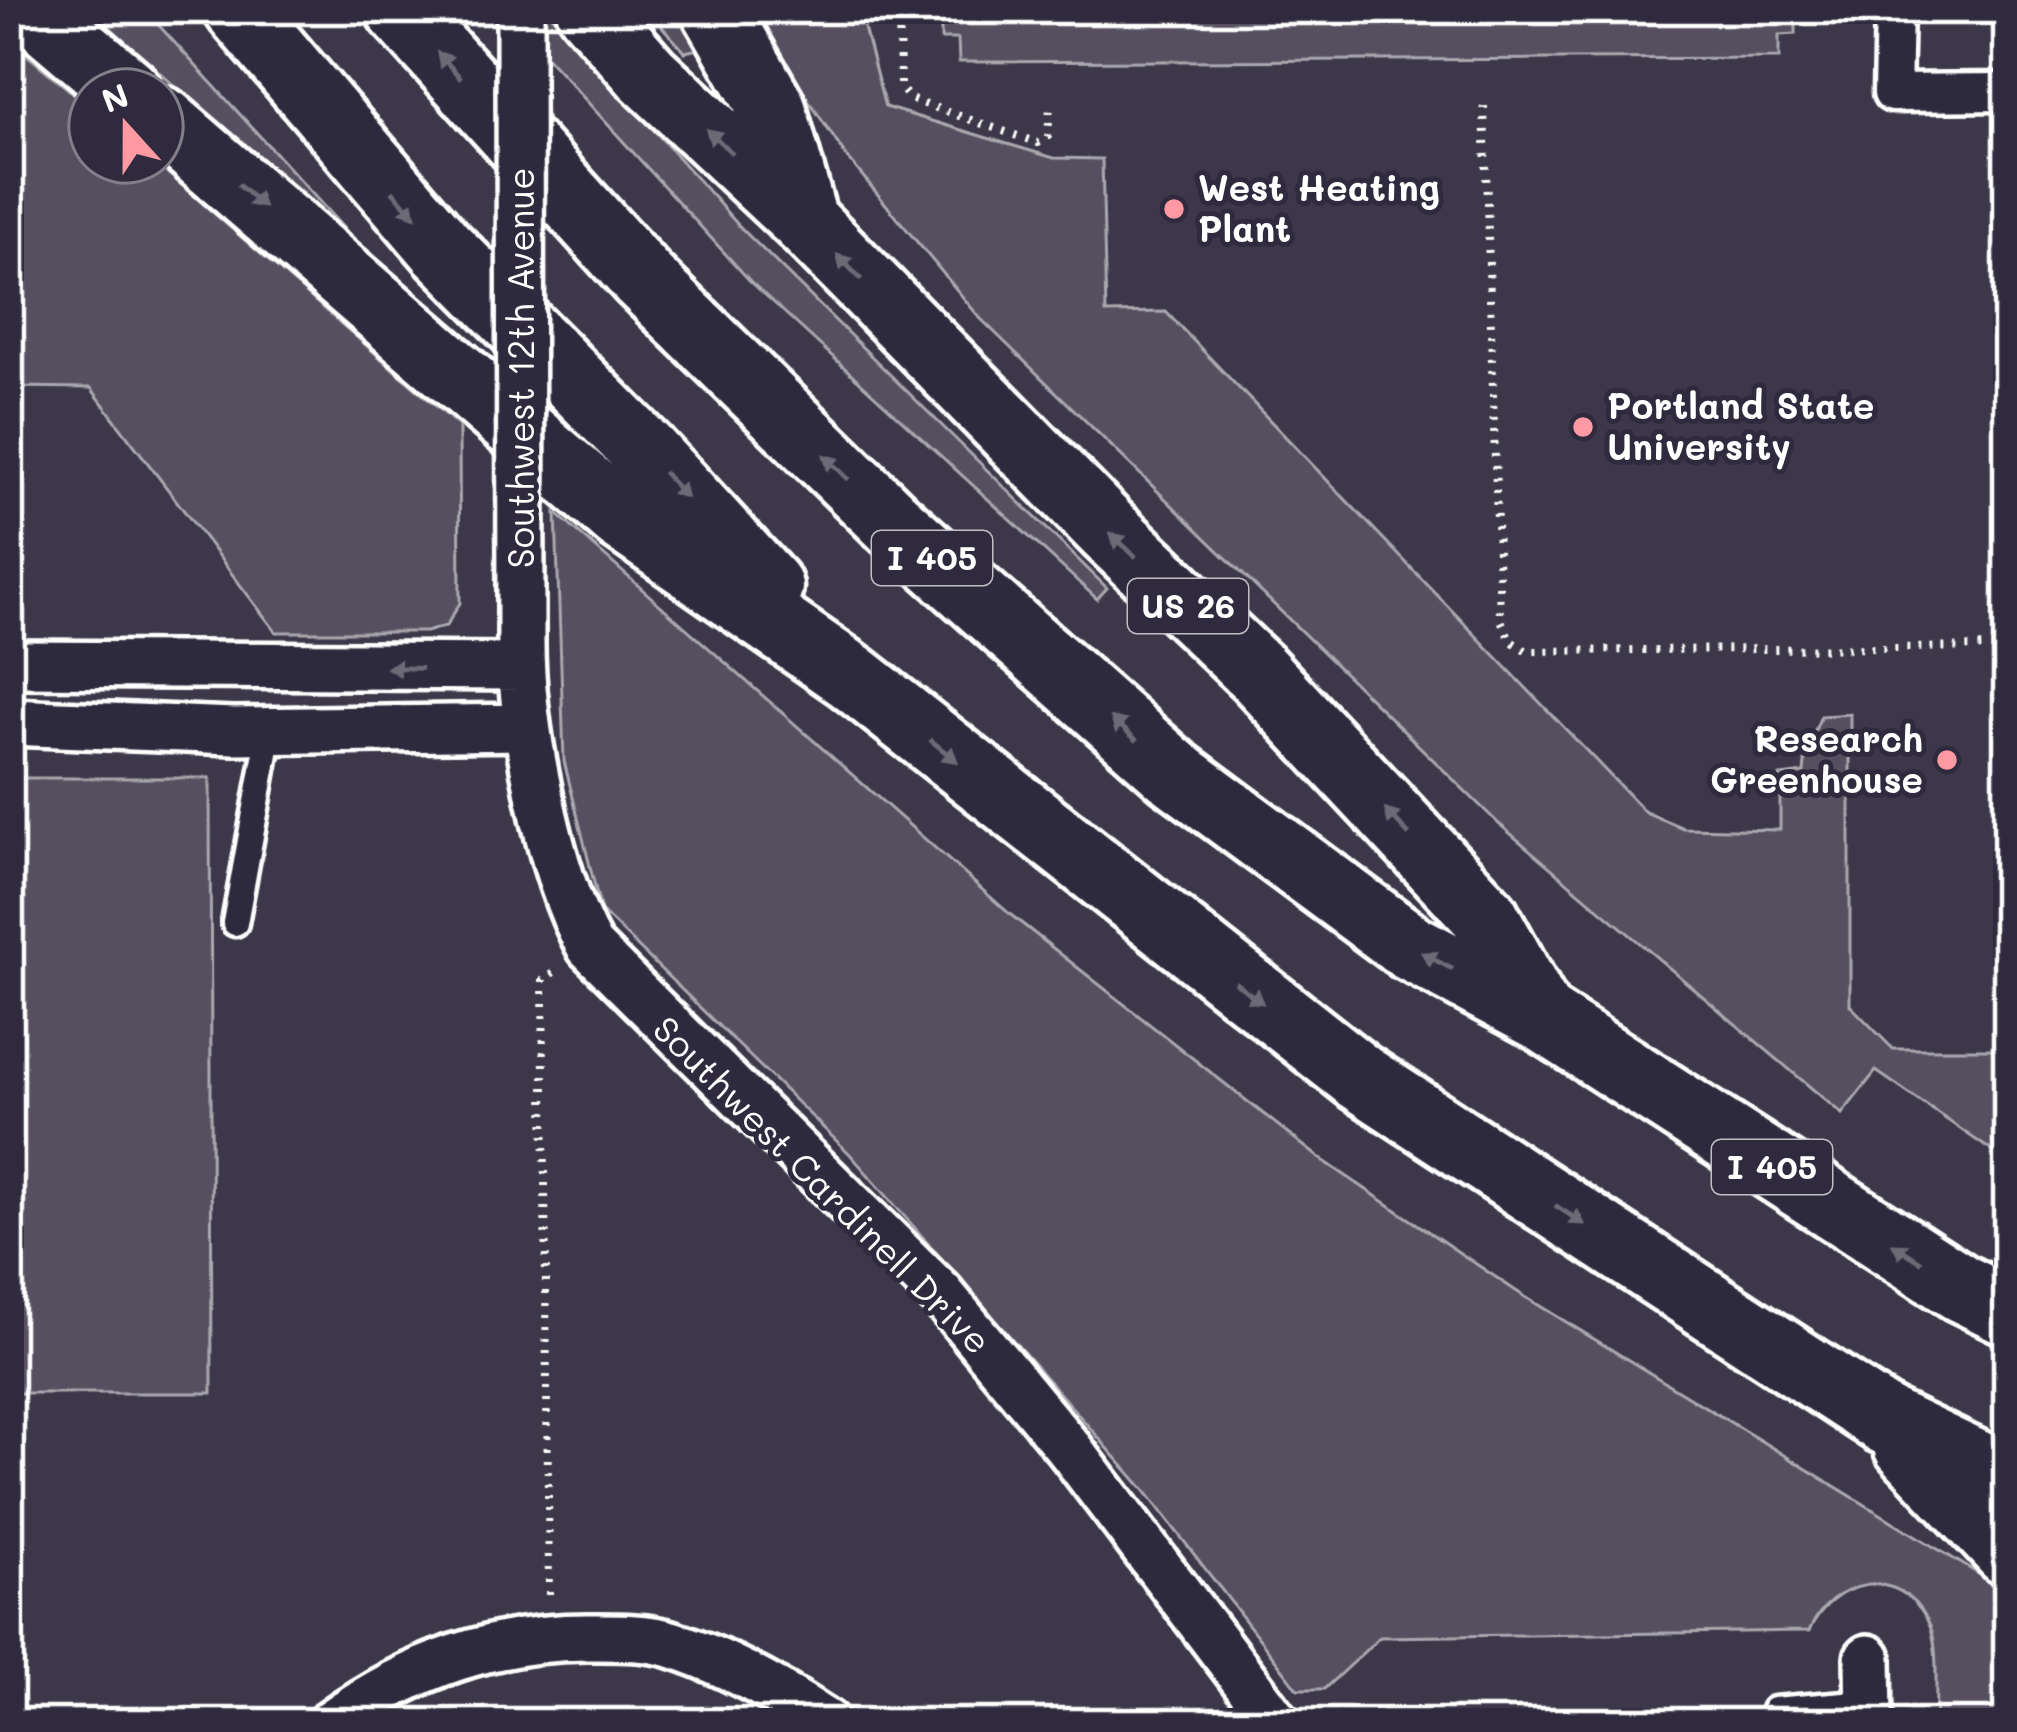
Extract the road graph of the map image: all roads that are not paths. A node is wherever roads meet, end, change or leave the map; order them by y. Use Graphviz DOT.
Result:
graph roads {
  1 [pos="32,9"];
  2 [pos="399,9"];
  3 [pos="520,9"];
  4 [pos="590,9"];
  5 [pos="715,9"];
  6 [pos="1894,9"];
  7 [pos="238,13"];
  8 [pos="99,66"];
  9 [pos="2008,92"];
  10 [pos="186,141"];
  11 [pos="804,221"];
  12 [pos="521,652"];
  13 [pos="9,664"];
  14 [pos="852,677"];
  15 [pos="9,722"];
  16 [pos="527,727"];
  17 [pos="270,731"];
  18 [pos="236,922"];
  19 [pos="1540,1016"];
  20 [pos="2008,1311"];
  21 [pos="1885,1420"];
  22 [pos="2008,1479"];
  23 [pos="2008,1552"];
  24 [pos="1868,1694"];
  25 [pos="1774,1711"];
  26 [pos="331,1723"];
  27 [pos="827,1723"];
  28 [pos="1277,1723"];
  1 -- 8 [label="highway"];
  19 -- 2 [label="highway, I 405, one-way"];
  3 -- 12 [label="street, Southwest 12th Avenue, bridge"];
  11 -- 4 [label="highway, US 26, one-way"];
  5 -- 11 [label="highway"];
  6 -- 9 [label="street"];
  7 -- 14 [label="highway, one-way"];
  10 -- 14 [label="highway, one-way"];
  19 -- 11 [label="highway, US 26, one-way"];
  12 -- 13 [label="street, one-way"];
  12 -- 16 [label="street, Southwest 12th Avenue"];
  14 -- 21 [label="highway, one-way"];
  15 -- 17 [label="street"];
  16 -- 17 [label="street"];
  16 -- 28 [label="street, Southwest Cardinell Drive"];
  17 -- 18 [label="lane"];
  20 -- 19 [label="highway, I 405, one-way"];
  21 -- 22 [label="highway"];
  21 -- 23 [label="highway"];
  24 -- 25 [label="lane"];
  26 -- 27 [label="street"];
}
